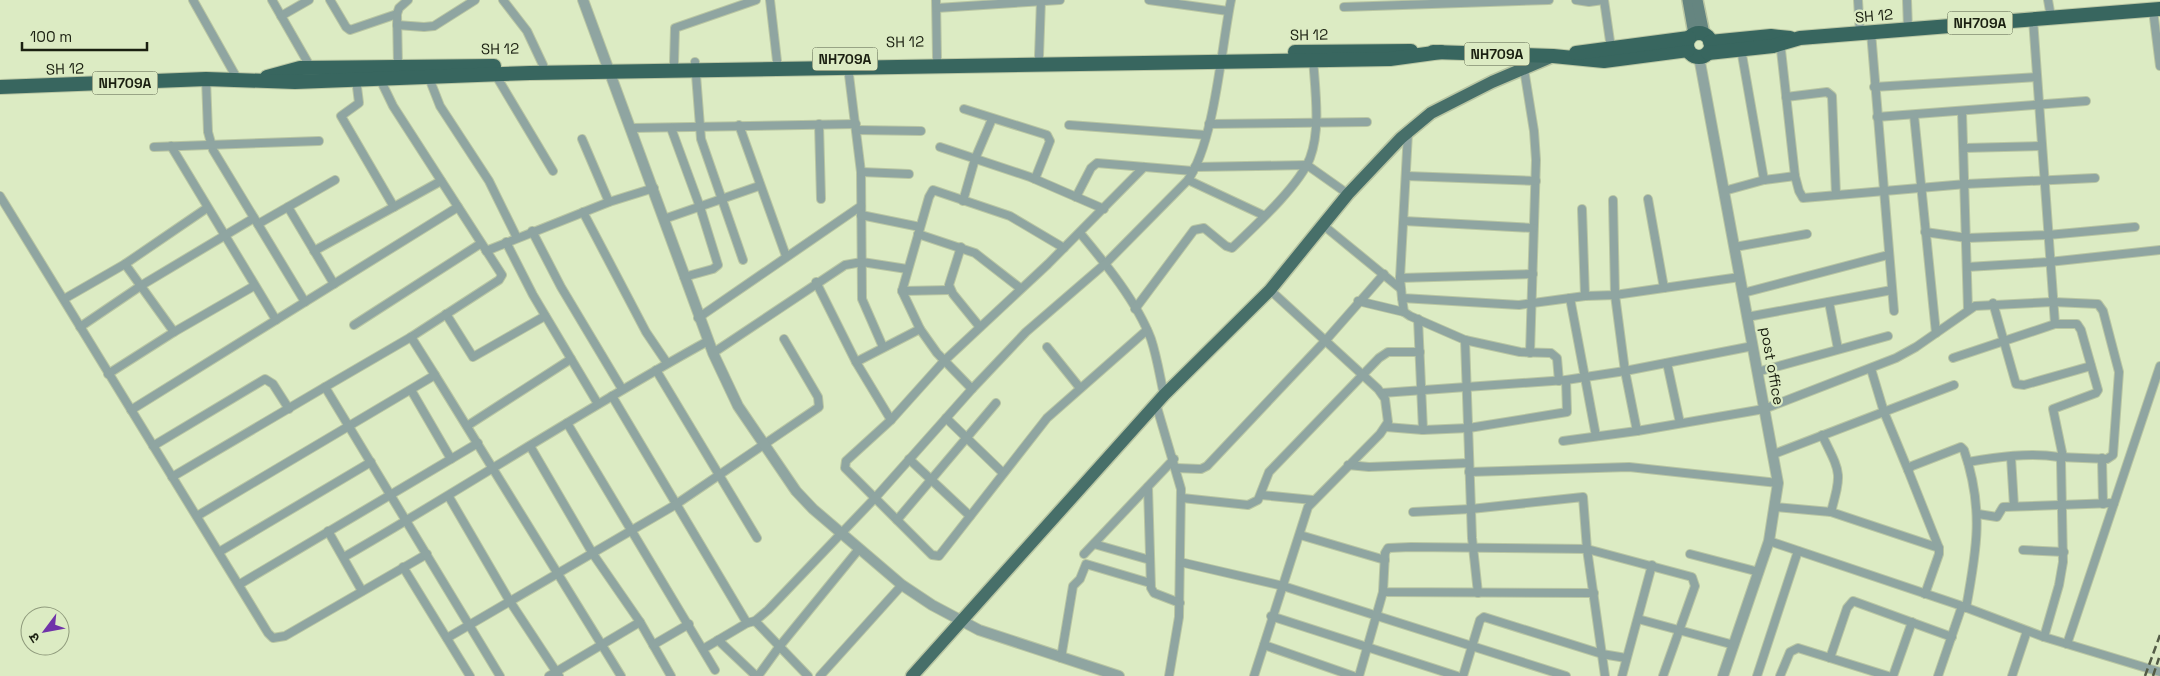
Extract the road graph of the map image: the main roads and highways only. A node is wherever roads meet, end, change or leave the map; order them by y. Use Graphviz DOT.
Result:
graph roads {
  1 [pos="1688,0"];
  2 [pos="1697,0"];
  3 [pos="2135,5"];
  4 [pos="2156,9"];
  5 [pos="1780,40"];
  6 [pos="1699,44"];
  7 [pos="1553,56"];
  8 [pos="1220,58"];
  9 [pos="848,64"];
  10 [pos="695,67"];
  11 [pos="608,68"];
  12 [pos="244,80"];
  13 [pos="0,87"];
  14 [pos="912,676"];
  1 -- 6 [label="main road"];
  2 -- 6 [label="main road"];
  3 -- 4 [label="highway, SH 12 / NH709A"];
  3 -- 5 [label="highway, SH 12 / NH709A"];
  5 -- 6 [label="highway, SH 12 / NH709A"];
  5 -- 6 [label="highway, SH 12 / NH709A"];
  6 -- 7 [label="highway, SH 12 / NH709A"];
  6 -- 7 [label="highway, SH 12 / NH709A"];
  7 -- 8 [label="highway, SH 12 / NH709A"];
  7 -- 14 [label="main road"];
  8 -- 9 [label="highway, SH 12 / NH709A"];
  8 -- 9 [label="highway, SH 12 / NH709A"];
  9 -- 10 [label="highway, SH 12 / NH709A"];
  9 -- 10 [label="highway, SH 12 / NH709A"];
  10 -- 11 [label="highway, SH 12 / NH709A"];
  10 -- 11 [label="highway, SH 12 / NH709A"];
  11 -- 12 [label="highway, SH 12 / NH709A"];
  11 -- 12 [label="highway, SH 12 / NH709A"];
  12 -- 13 [label="highway, SH 12 / NH709A"];
}
